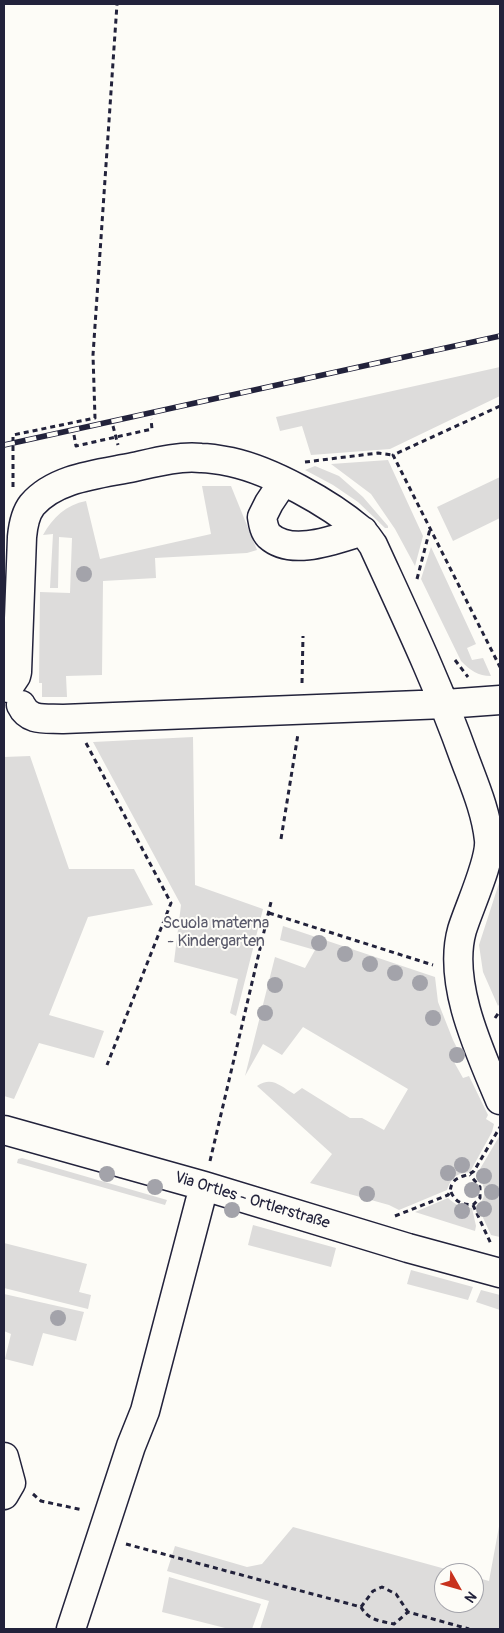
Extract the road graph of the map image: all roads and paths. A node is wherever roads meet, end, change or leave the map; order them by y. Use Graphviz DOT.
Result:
graph roads {
  1 [pos="117,4"];
  2 [pos="500,406"];
  3 [pos="151,418"];
  4 [pos="113,426"];
  5 [pos="74,435"];
  6 [pos="116,437"];
  7 [pos="393,455"];
  8 [pos="303,462"];
  9 [pos="283,482"];
  10 [pos="31,506"];
  11 [pos="430,528"];
  12 [pos="363,531"];
  13 [pos="416,579"];
  14 [pos="303,636"];
  15 [pos="500,667"];
  16 [pos="9,700"];
  17 [pos="500,700"];
  18 [pos="445,704"];
  19 [pos="302,710"];
  20 [pos="84,740"];
  21 [pos="281,839"];
  22 [pos="271,902"];
  23 [pos="269,913"];
  24 [pos="459,974"];
  25 [pos="107,1065"];
  26 [pos="500,1100"];
  27 [pos="500,1127"];
  28 [pos="4,1130"];
  29 [pos="470,1175"];
  30 [pos="204,1186"];
  31 [pos="451,1192"];
  32 [pos="473,1205"];
  33 [pos="392,1218"];
  34 [pos="492,1247"];
  35 [pos="500,1273"];
  36 [pos="4,1457"];
  37 [pos="7,1489"];
  38 [pos="104,1526"];
  39 [pos="361,1607"];
  40 [pos="408,1612"];
  41 [pos="71,1629"];
  42 [pos="469,1629"];
  1 -- 10 [label="path"];
  2 -- 7 [label="path"];
  3 -- 6 [label="path"];
  4 -- 6 [label="path"];
  5 -- 6 [label="path"];
  7 -- 8 [label="path"];
  7 -- 11 [label="path"];
  9 -- 10 [label="street"];
  9 -- 12 [label="street"];
  9 -- 12 [label="street"];
  10 -- 16 [label="street"];
  11 -- 13 [label="path"];
  11 -- 15 [label="path"];
  12 -- 18 [label="street"];
  14 -- 19 [label="path"];
  16 -- 19 [label="street"];
  17 -- 18 [label="street"];
  18 -- 19 [label="street"];
  18 -- 24 [label="street"];
  19 -- 21 [label="path"];
  20 -- 25 [label="path"];
  22 -- 23 [label="path"];
  23 -- 24 [label="path"];
  23 -- 30 [label="path"];
  24 -- 26 [label="street"];
  27 -- 29 [label="path"];
  28 -- 30 [label="street, Via Ortles - Ortlerstraße"];
  29 -- 31 [label="path"];
  29 -- 32 [label="path"];
  30 -- 35 [label="street, Via Ortles - Ortlerstraße"];
  30 -- 38 [label="street"];
  31 -- 32 [label="path"];
  31 -- 33 [label="path"];
  32 -- 34 [label="path"];
  36 -- 37 [label="street"];
  37 -- 38 [label="path"];
  38 -- 39 [label="path"];
  38 -- 41 [label="street"];
  39 -- 40 [label="path"];
  39 -- 40 [label="path"];
  40 -- 42 [label="path"];
}
